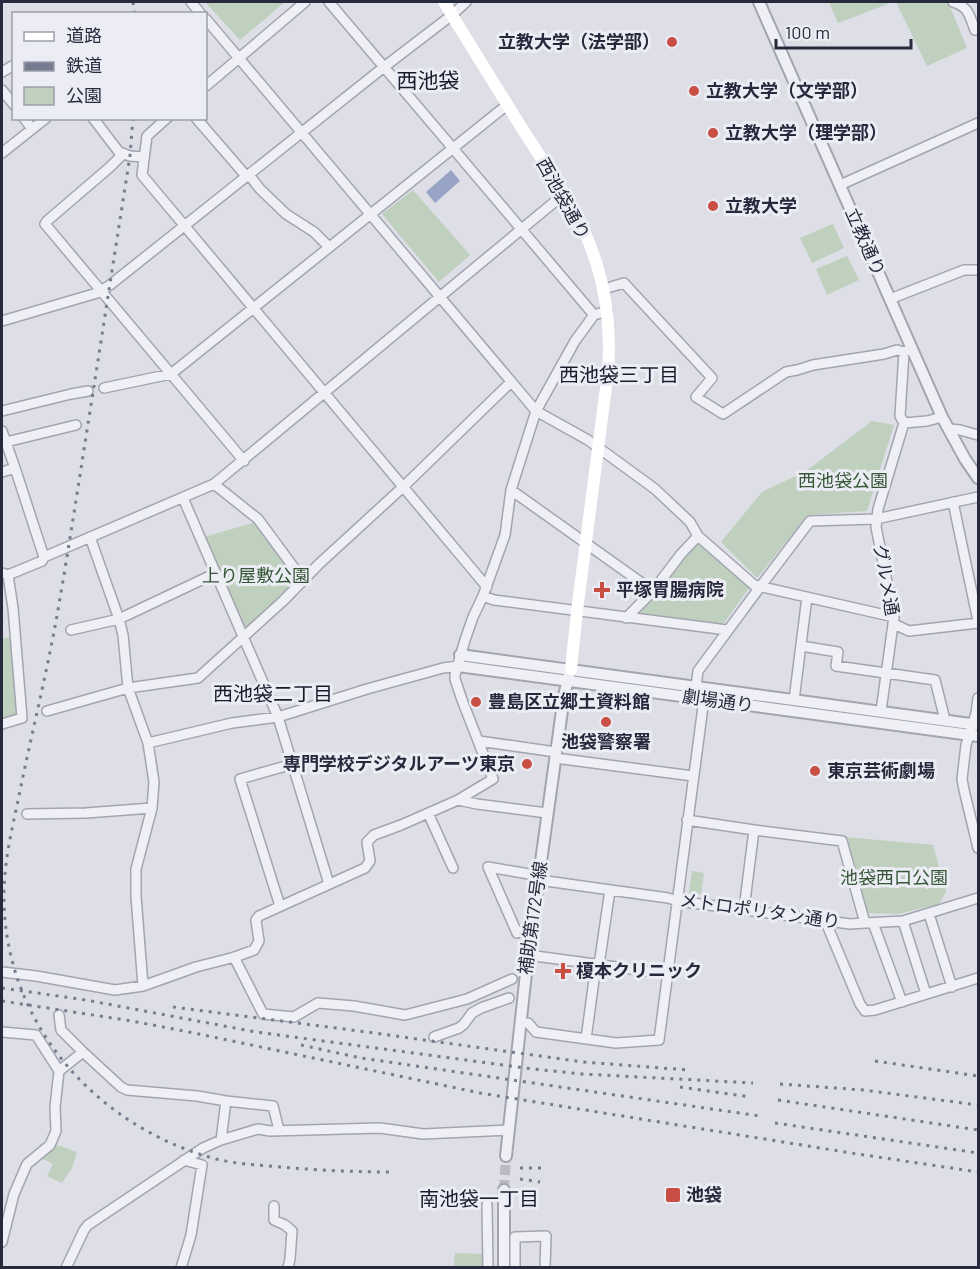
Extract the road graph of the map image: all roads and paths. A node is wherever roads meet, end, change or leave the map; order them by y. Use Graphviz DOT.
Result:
graph roads {
  1 [pos="305,2"];
  2 [pos="329,2"];
  3 [pos="444,2"];
  4 [pos="466,2"];
  5 [pos="759,2"];
  6 [pos="952,2"];
  7 [pos="452,15"];
  8 [pos="207,20"];
  9 [pos="978,30"];
  10 [pos="239,58"];
  11 [pos="384,68"];
  12 [pos="207,85"];
  13 [pos="2,90"];
  14 [pos="12,102"];
  15 [pos="507,105"];
  16 [pos="25,120"];
  17 [pos="43,120"];
  18 [pos="95,120"];
  19 [pos="165,120"];
  20 [pos="198,120"];
  21 [pos="978,123"];
  22 [pos="32,129"];
  23 [pos="303,133"];
  24 [pos="452,147"];
  25 [pos="2,153"];
  26 [pos="123,154"];
  27 [pos="144,157"];
  28 [pos="248,176"];
  29 [pos="840,185"];
  30 [pos="564,194"];
  31 [pos="370,213"];
  32 [pos="184,227"];
  33 [pos="522,230"];
  34 [pos="328,248"];
  35 [pos="978,270"];
  36 [pos="604,289"];
  37 [pos="101,292"];
  38 [pos="440,297"];
  39 [pos="890,299"];
  40 [pos="252,309"];
  41 [pos="607,311"];
  42 [pos="594,315"];
  43 [pos="2,321"];
  44 [pos="908,350"];
  45 [pos="171,374"];
  46 [pos="511,382"];
  47 [pos="104,388"];
  48 [pos="88,391"];
  49 [pos="324,393"];
  50 [pos="2,411"];
  51 [pos="537,411"];
  52 [pos="942,417"];
  53 [pos="904,423"];
  54 [pos="76,425"];
  55 [pos="949,429"];
  56 [pos="2,431"];
  57 [pos="978,435"];
  58 [pos="6,442"];
  59 [pos="598,447"];
  60 [pos="244,461"];
  61 [pos="15,468"];
  62 [pos="2,472"];
  63 [pos="978,478"];
  64 [pos="214,484"];
  65 [pos="403,487"];
  66 [pos="511,490"];
  67 [pos="978,497"];
  68 [pos="183,498"];
  69 [pos="953,502"];
  70 [pos="876,519"];
  71 [pos="698,536"];
  72 [pos="90,537"];
  73 [pos="585,542"];
  74 [pos="44,557"];
  75 [pos="216,573"];
  76 [pos="5,574"];
  77 [pos="303,580"];
  78 [pos="760,587"];
  79 [pos="653,591"];
  80 [pos="485,592"];
  81 [pos="807,597"];
  82 [pos="576,611"];
  83 [pos="626,618"];
  84 [pos="119,619"];
  85 [pos="894,620"];
  86 [pos="978,622"];
  87 [pos="71,630"];
  88 [pos="727,630"];
  89 [pos="244,637"];
  90 [pos="801,646"];
  91 [pos="459,661"];
  92 [pos="886,674"];
  93 [pos="569,675"];
  94 [pos="696,687"];
  95 [pos="129,688"];
  96 [pos="978,698"];
  97 [pos="704,699"];
  98 [pos="794,700"];
  99 [pos="47,711"];
  100 [pos="880,711"];
  101 [pos="278,717"];
  102 [pos="945,720"];
  103 [pos="2,724"];
  104 [pos="975,730"];
  105 [pos="479,741"];
  106 [pos="148,743"];
  107 [pos="555,755"];
  108 [pos="293,764"];
  109 [pos="693,776"];
  110 [pos="458,800"];
  111 [pos="152,808"];
  112 [pos="428,813"];
  113 [pos="547,813"];
  114 [pos="27,814"];
  115 [pos="687,820"];
  116 [pos="754,830"];
  117 [pos="978,848"];
  118 [pos="453,868"];
  119 [pos="538,880"];
  120 [pos="329,884"];
  121 [pos="610,890"];
  122 [pos="978,898"];
  123 [pos="678,901"];
  124 [pos="280,906"];
  125 [pos="744,909"];
  126 [pos="929,914"];
  127 [pos="825,920"];
  128 [pos="903,921"];
  129 [pos="869,923"];
  130 [pos="532,926"];
  131 [pos="528,955"];
  132 [pos="234,957"];
  133 [pos="598,965"];
  134 [pos="2,972"];
  135 [pos="668,974"];
  136 [pos="978,978"];
  137 [pos="512,979"];
  138 [pos="143,986"];
  139 [pos="952,987"];
  140 [pos="926,994"];
  141 [pos="509,998"];
  142 [pos="902,1002"];
  143 [pos="59,1015"];
  144 [pos="528,1023"];
  145 [pos="2,1032"];
  146 [pos="434,1037"];
  147 [pos="586,1039"];
  148 [pos="83,1052"];
  149 [pos="59,1071"];
  150 [pos="226,1101"];
  151 [pos="279,1130"];
  152 [pos="509,1130"];
  153 [pos="221,1140"];
  154 [pos="506,1156"];
  155 [pos="184,1160"];
  156 [pos="504,1190"];
  157 [pos="488,1205"];
  158 [pos="274,1206"];
  159 [pos="4,1228"];
  160 [pos="2,1242"];
  161 [pos="66,1268"];
  162 [pos="181,1268"];
  163 [pos="288,1268"];
  164 [pos="488,1268"];
  165 [pos="504,1268"];
  166 [pos="515,1268"];
  167 [pos="545,1268"];
  1 -- 10 [label="street"];
  2 -- 11 [label="street"];
  3 -- 7 [label="main road, 西池袋通り"];
  4 -- 7 [label="street"];
  5 -- 29 [label="street, 立教通り"];
  6 -- 9 [label="street"];
  7 -- 11 [label="street"];
  7 -- 15 [label="main road, 西池袋通り"];
  8 -- 10 [label="street"];
  10 -- 12 [label="street"];
  10 -- 23 [label="street"];
  11 -- 23 [label="street"];
  11 -- 24 [label="street"];
  13 -- 14 [label="street"];
  15 -- 24 [label="street"];
  15 -- 30 [label="main road, 西池袋通り"];
  16 -- 22 [label="street"];
  17 -- 22 [label="street"];
  18 -- 26 [label="street"];
  19 -- 27 [label="street"];
  20 -- 28 [label="street"];
  21 -- 29 [label="street"];
  22 -- 25 [label="street"];
  23 -- 28 [label="street"];
  23 -- 31 [label="street"];
  24 -- 31 [label="street"];
  24 -- 33 [label="street"];
  26 -- 27 [label="street"];
  26 -- 37 [label="street"];
  27 -- 32 [label="street"];
  28 -- 32 [label="street"];
  28 -- 34 [label="street"];
  29 -- 39 [label="street, 立教通り"];
  30 -- 33 [label="street"];
  30 -- 36 [label="main road, 西池袋通り"];
  31 -- 34 [label="street"];
  31 -- 38 [label="street"];
  32 -- 37 [label="street"];
  32 -- 40 [label="street"];
  33 -- 38 [label="street"];
  33 -- 42 [label="street"];
  34 -- 40 [label="street"];
  35 -- 39 [label="street"];
  36 -- 41 [label="main road, 西池袋通り"];
  36 -- 44 [label="street"];
  37 -- 43 [label="street"];
  37 -- 45 [label="street"];
  38 -- 46 [label="street"];
  38 -- 49 [label="street"];
  39 -- 44 [label="street, 立教通り"];
  40 -- 45 [label="street"];
  40 -- 49 [label="street"];
  41 -- 42 [label="street"];
  41 -- 59 [label="main road, 西池袋通り"];
  42 -- 51 [label="street"];
  44 -- 52 [label="street, 立教通り"];
  44 -- 53 [label="street"];
  45 -- 47 [label="street"];
  45 -- 60 [label="street"];
  46 -- 51 [label="street"];
  46 -- 65 [label="street"];
  48 -- 50 [label="street"];
  49 -- 60 [label="street"];
  49 -- 65 [label="street"];
  51 -- 59 [label="street"];
  51 -- 66 [label="street"];
  52 -- 53 [label="street"];
  52 -- 55 [label="street, 立教通り"];
  53 -- 70 [label="street"];
  54 -- 58 [label="street"];
  55 -- 57 [label="street"];
  55 -- 63 [label="street, 立教通り"];
  56 -- 58 [label="street"];
  58 -- 61 [label="street"];
  59 -- 71 [label="street"];
  59 -- 73 [label="main road, 西池袋通り"];
  60 -- 64 [label="street"];
  61 -- 62 [label="street"];
  61 -- 74 [label="street"];
  64 -- 68 [label="street"];
  64 -- 77 [label="street"];
  65 -- 77 [label="street"];
  65 -- 80 [label="street"];
  66 -- 73 [label="street"];
  66 -- 80 [label="street"];
  67 -- 69 [label="street"];
  68 -- 72 [label="street"];
  68 -- 75 [label="street"];
  69 -- 70 [label="street"];
  69 -- 86 [label="street"];
  70 -- 78 [label="street"];
  70 -- 85 [label="street, グルメ通"];
  71 -- 78 [label="street"];
  71 -- 79 [label="street"];
  72 -- 74 [label="street"];
  72 -- 84 [label="street"];
  73 -- 79 [label="street"];
  73 -- 82 [label="main road, 西池袋通り"];
  74 -- 76 [label="street"];
  75 -- 84 [label="street"];
  75 -- 89 [label="street"];
  76 -- 103 [label="street"];
  77 -- 89 [label="street"];
  78 -- 81 [label="street"];
  78 -- 88 [label="street"];
  79 -- 83 [label="street"];
  80 -- 82 [label="street"];
  80 -- 91 [label="street"];
  81 -- 85 [label="street"];
  81 -- 90 [label="street"];
  82 -- 83 [label="street"];
  82 -- 93 [label="main road, 西池袋通り"];
  83 -- 88 [label="street"];
  84 -- 87 [label="street"];
  84 -- 95 [label="street"];
  85 -- 86 [label="street"];
  85 -- 92 [label="street, グルメ通"];
  88 -- 94 [label="street"];
  89 -- 95 [label="street"];
  89 -- 101 [label="street"];
  90 -- 92 [label="street"];
  90 -- 98 [label="street"];
  91 -- 93 [label="street, 劇場通り"];
  91 -- 101 [label="street"];
  91 -- 105 [label="street"];
  92 -- 100 [label="street, グルメ通"];
  92 -- 102 [label="street"];
  93 -- 94 [label="street, 劇場通り"];
  93 -- 97 [label="street, 劇場通り"];
  93 -- 107 [label="street, 補助第172号線"];
  94 -- 97 [label="street"];
  94 -- 98 [label="street, 劇場通り"];
  95 -- 99 [label="street"];
  95 -- 106 [label="street"];
  96 -- 104 [label="street"];
  97 -- 104 [label="street, 劇場通り"];
  97 -- 109 [label="street"];
  98 -- 100 [label="street, 劇場通り"];
  100 -- 102 [label="street, 劇場通り"];
  101 -- 106 [label="street"];
  101 -- 108 [label="street"];
  102 -- 104 [label="street, 劇場通り"];
  104 -- 117 [label="street"];
  105 -- 107 [label="street"];
  105 -- 110 [label="street"];
  106 -- 111 [label="street"];
  107 -- 109 [label="street"];
  107 -- 113 [label="street, 補助第172号線"];
  108 -- 120 [label="street"];
  108 -- 124 [label="street"];
  109 -- 115 [label="street"];
  110 -- 112 [label="street"];
  110 -- 113 [label="street"];
  111 -- 114 [label="street"];
  111 -- 138 [label="street"];
  112 -- 118 [label="street"];
  112 -- 120 [label="street"];
  113 -- 119 [label="street, 補助第172号線"];
  115 -- 116 [label="street"];
  115 -- 123 [label="street"];
  116 -- 125 [label="street"];
  116 -- 129 [label="street"];
  119 -- 121 [label="street, メトロポリタン通り"];
  119 -- 130 [label="street, 補助第172号線"];
  119 -- 130 [label="street, メトロポリタン通り"];
  120 -- 124 [label="street"];
  121 -- 123 [label="street, メトロポリタン通り"];
  121 -- 133 [label="street"];
  122 -- 126 [label="street, メトロポリタン通り"];
  123 -- 125 [label="street, メトロポリタン通り"];
  123 -- 135 [label="street"];
  124 -- 132 [label="street"];
  125 -- 127 [label="street, メトロポリタン通り"];
  126 -- 128 [label="street, メトロポリタン通り"];
  126 -- 139 [label="street"];
  127 -- 129 [label="street, メトロポリタン通り"];
  127 -- 142 [label="street"];
  128 -- 129 [label="street, メトロポリタン通り"];
  128 -- 140 [label="street"];
  129 -- 142 [label="street"];
  130 -- 131 [label="street, 補助第172号線"];
  131 -- 133 [label="street"];
  131 -- 152 [label="street, 補助第172号線"];
  132 -- 137 [label="street"];
  132 -- 138 [label="street"];
  133 -- 135 [label="street"];
  133 -- 147 [label="street"];
  134 -- 138 [label="street"];
  135 -- 147 [label="street"];
  136 -- 139 [label="street"];
  139 -- 140 [label="street"];
  140 -- 142 [label="street"];
  141 -- 146 [label="street"];
  143 -- 148 [label="street"];
  144 -- 147 [label="street"];
  145 -- 149 [label="street"];
  148 -- 149 [label="street"];
  148 -- 150 [label="street"];
  149 -- 159 [label="street"];
  150 -- 151 [label="street"];
  150 -- 153 [label="street"];
  151 -- 152 [label="street"];
  151 -- 153 [label="street"];
  152 -- 154 [label="street, 補助第172号線"];
  153 -- 155 [label="street"];
  155 -- 161 [label="street"];
  155 -- 162 [label="street"];
  156 -- 165 [label="street"];
  157 -- 164 [label="street"];
  158 -- 163 [label="street"];
  159 -- 160 [label="street"];
  166 -- 167 [label="street"];
}
